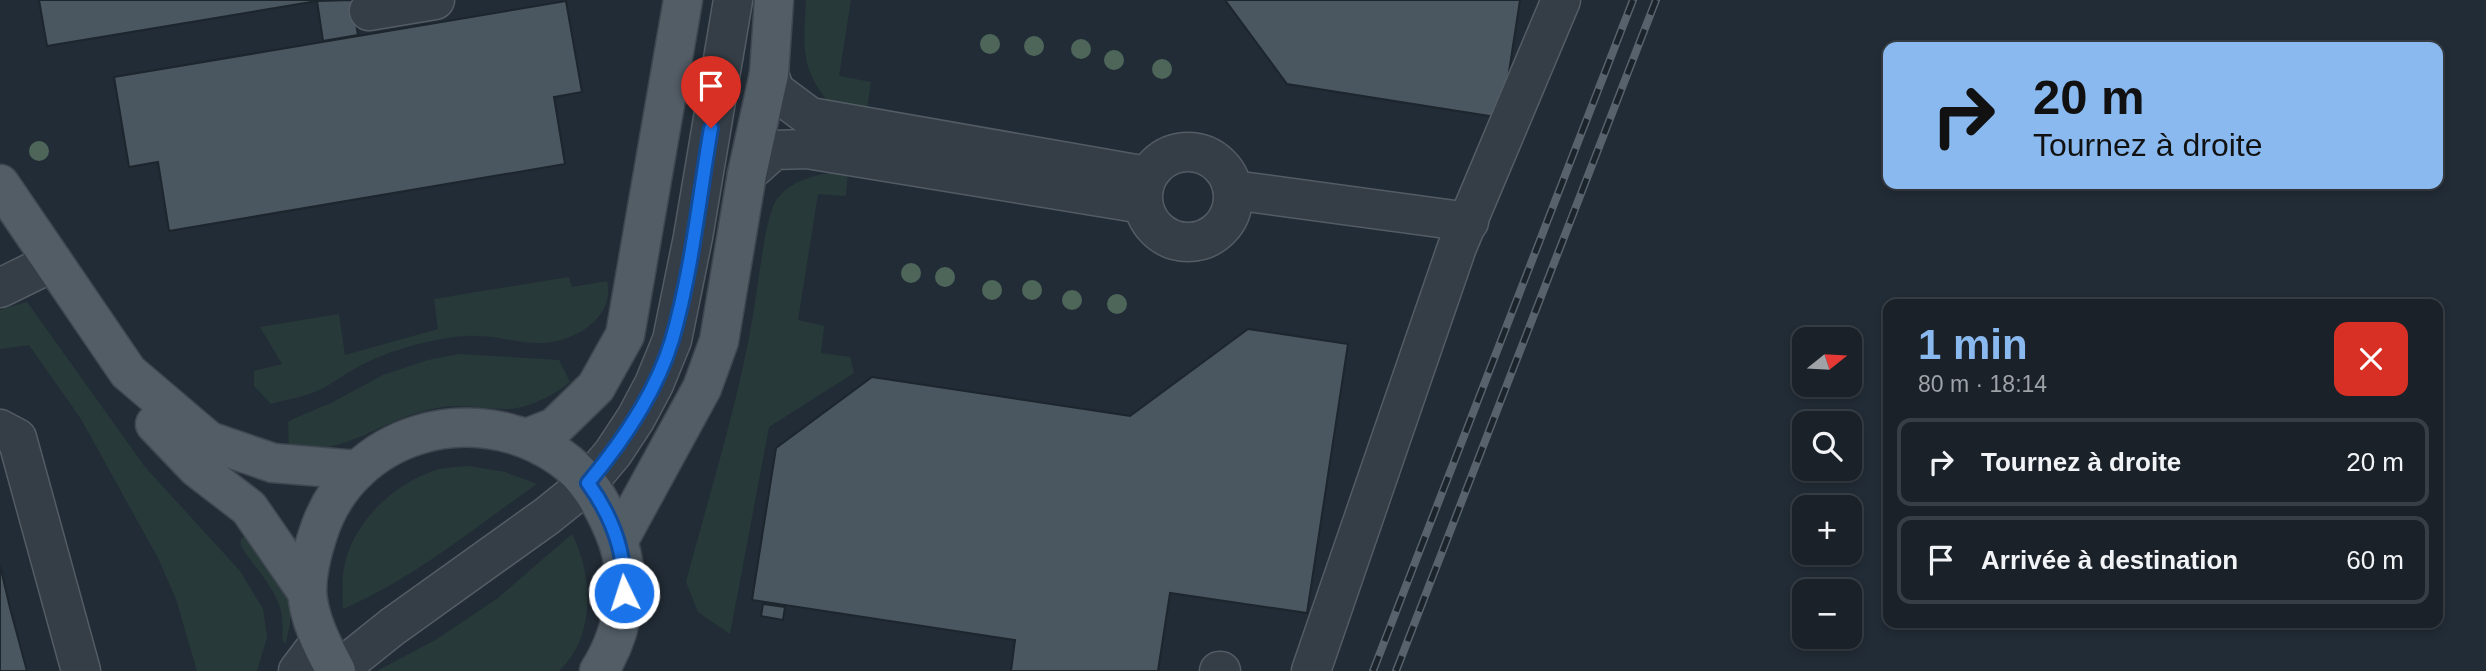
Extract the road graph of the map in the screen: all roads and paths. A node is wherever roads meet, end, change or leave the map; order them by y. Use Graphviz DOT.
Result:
graph roads {
  1 [pos="435,0"];
  2 [pos="683,0"];
  3 [pos="733,0"];
  4 [pos="774,0"];
  5 [pos="1561,0"];
  6 [pos="369,11"];
  7 [pos="769,74"];
  8 [pos="747,174"];
  9 [pos="0,184"];
  10 [pos="1145,190"];
  11 [pos="1231,203"];
  12 [pos="0,220"];
  13 [pos="1463,235"];
  14 [pos="44,267"];
  15 [pos="0,288"];
  16 [pos="0,429"];
  17 [pos="527,438"];
  18 [pos="358,470"];
  19 [pos="588,483"];
  20 [pos="619,540"];
  21 [pos="307,592"];
  22 [pos="323,664"];
  23 [pos="81,671"];
  24 [pos="599,671"];
  25 [pos="1311,671"];
  1 -- 6 [label="lane"];
  2 -- 17 [label="main road"];
  3 -- 19 [label="lane"];
  4 -- 7 [label="main road"];
  5 -- 13 [label="lane"];
  7 -- 8 [label="main road"];
  7 -- 10 [label="lane"];
  8 -- 10 [label="lane"];
  8 -- 20 [label="main road"];
  9 -- 14 [label="main road"];
  10 -- 11 [label="lane"];
  10 -- 11 [label="lane"];
  11 -- 13 [label="lane"];
  12 -- 14 [label="main road"];
  13 -- 25 [label="lane"];
  14 -- 15 [label="lane"];
  14 -- 18 [label="main road"];
  14 -- 21 [label="main road"];
  16 -- 23 [label="lane"];
  17 -- 18 [label="main road"];
  17 -- 19 [label="main road"];
  18 -- 21 [label="main road"];
  19 -- 20 [label="main road"];
  19 -- 22 [label="lane"];
  20 -- 24 [label="main road"];
  21 -- 22 [label="main road"];
}
